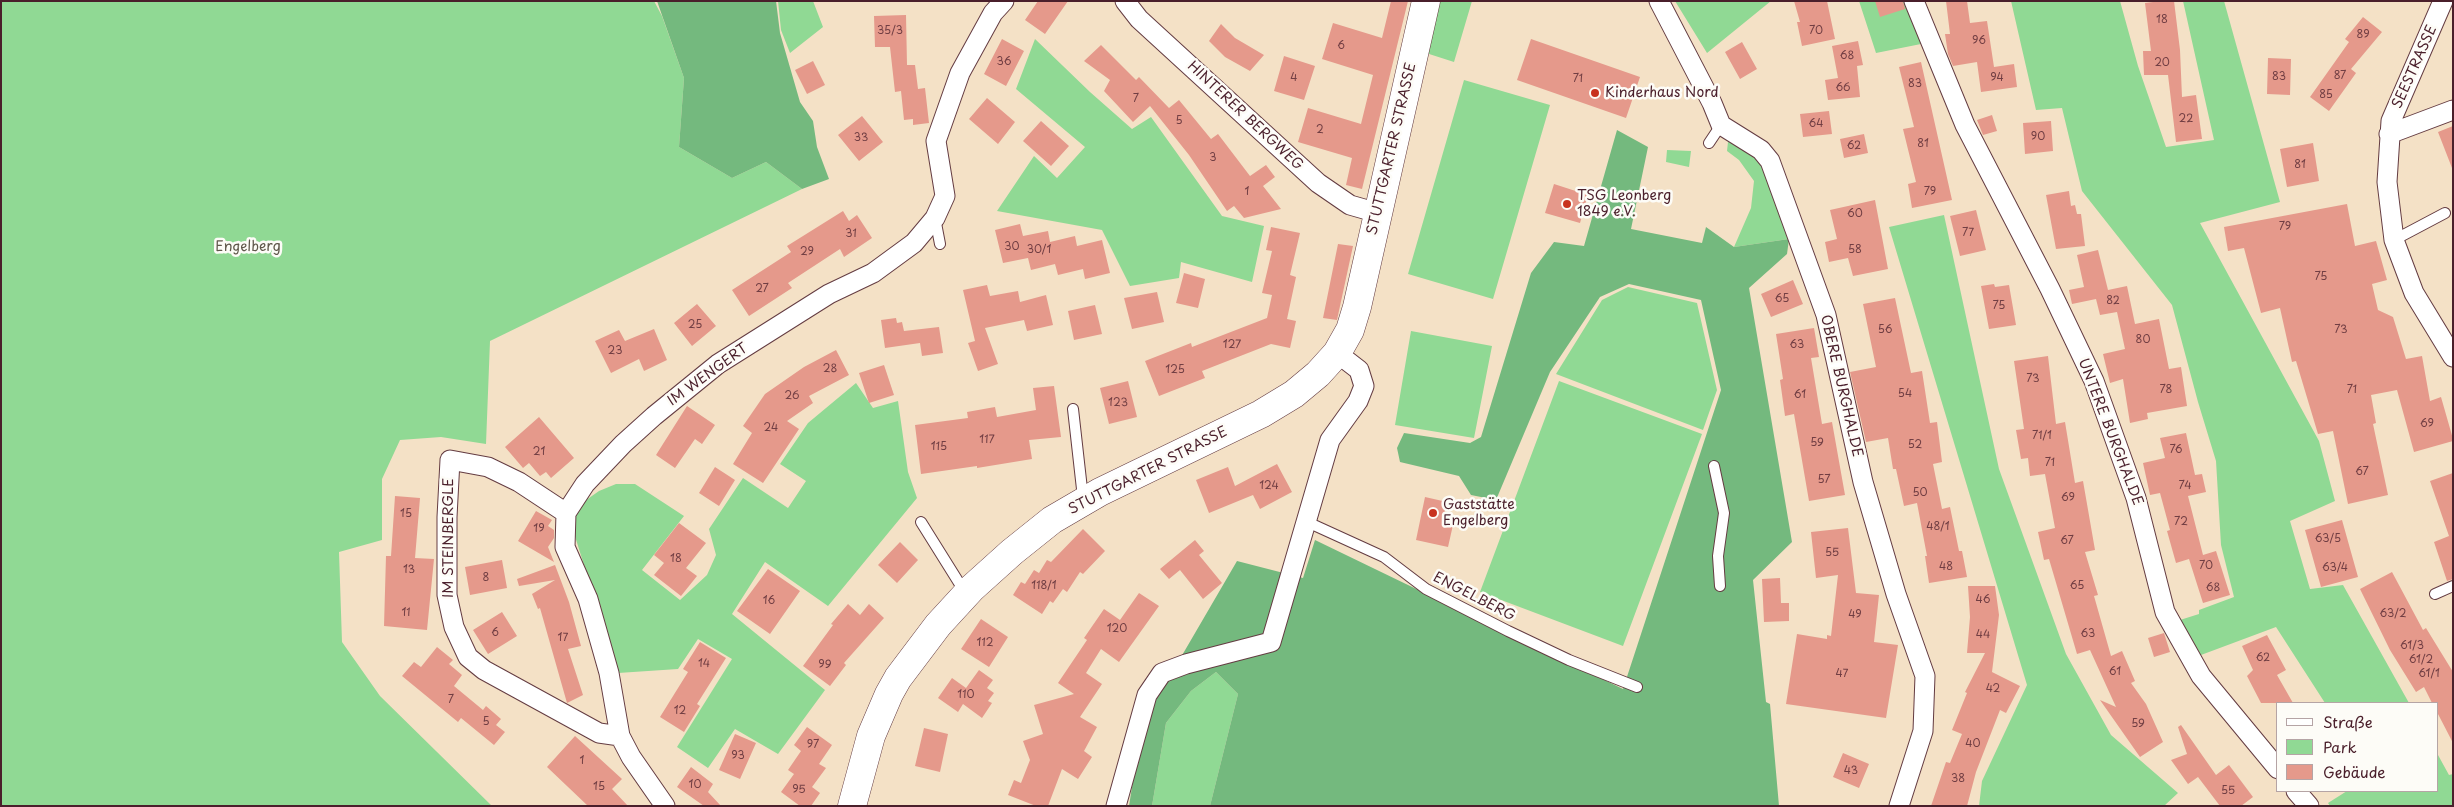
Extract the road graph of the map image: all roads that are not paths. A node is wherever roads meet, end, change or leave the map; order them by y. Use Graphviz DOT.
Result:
graph roads {
  1 [pos="1004,1"];
  2 [pos="1125,1"];
  3 [pos="1426,1"];
  4 [pos="1660,1"];
  5 [pos="1914,1"];
  6 [pos="2443,1"];
  7 [pos="2453,110"];
  8 [pos="1721,125"];
  9 [pos="2389,134"];
  10 [pos="1709,143"];
  11 [pos="1378,213"];
  12 [pos="2445,214"];
  13 [pos="935,218"];
  14 [pos="2394,240"];
  15 [pos="940,244"];
  16 [pos="1337,353"];
  17 [pos="2453,357"];
  18 [pos="1073,409"];
  19 [pos="1714,466"];
  20 [pos="1084,502"];
  21 [pos="566,513"];
  22 [pos="1305,521"];
  23 [pos="921,522"];
  24 [pos="1720,586"];
  25 [pos="2453,586"];
  26 [pos="2435,594"];
  27 [pos="966,595"];
  28 [pos="1637,687"];
  29 [pos="620,736"];
  30 [pos="2276,767"];
  31 [pos="2297,792"];
  32 [pos="665,806"];
  33 [pos="852,806"];
  34 [pos="1116,806"];
  35 [pos="1899,806"];
  36 [pos="2309,806"];
  1 -- 13 [label="street, IM WENGERT"];
  2 -- 11 [label="street, HINTERER BERGWEG"];
  3 -- 11 [label="main road, STUTTGARTER STRASSE"];
  4 -- 8 [label="street"];
  5 -- 30 [label="street, UNTERE BURGHALDE"];
  6 -- 9 [label="street, SEESTRASSE"];
  7 -- 9 [label="street, SEESTRASSE"];
  8 -- 10 [label="lane"];
  8 -- 35 [label="street, OBERE BURGHALDE"];
  9 -- 14 [label="street, SEESTRASSE"];
  11 -- 16 [label="main road, STUTTGARTER STRASSE"];
  12 -- 14 [label="lane"];
  13 -- 15 [label="lane"];
  13 -- 21 [label="street, IM WENGERT"];
  14 -- 17 [label="street, SEESTRASSE"];
  16 -- 20 [label="main road, STUTTGARTER STRASSE"];
  16 -- 22 [label="street"];
  18 -- 20 [label="lane"];
  19 -- 24 [label="lane"];
  20 -- 27 [label="main road, STUTTGARTER STRASSE"];
  21 -- 29 [label="street"];
  21 -- 29 [label="street, IM STEINBERGLE"];
  22 -- 28 [label="lane, ENGELBERG"];
  22 -- 34 [label="street"];
  23 -- 27 [label="lane"];
  25 -- 26 [label="lane"];
  27 -- 33 [label="main road, STUTTGARTER STRASSE"];
  29 -- 32 [label="street"];
  31 -- 36 [label="street"];
}
